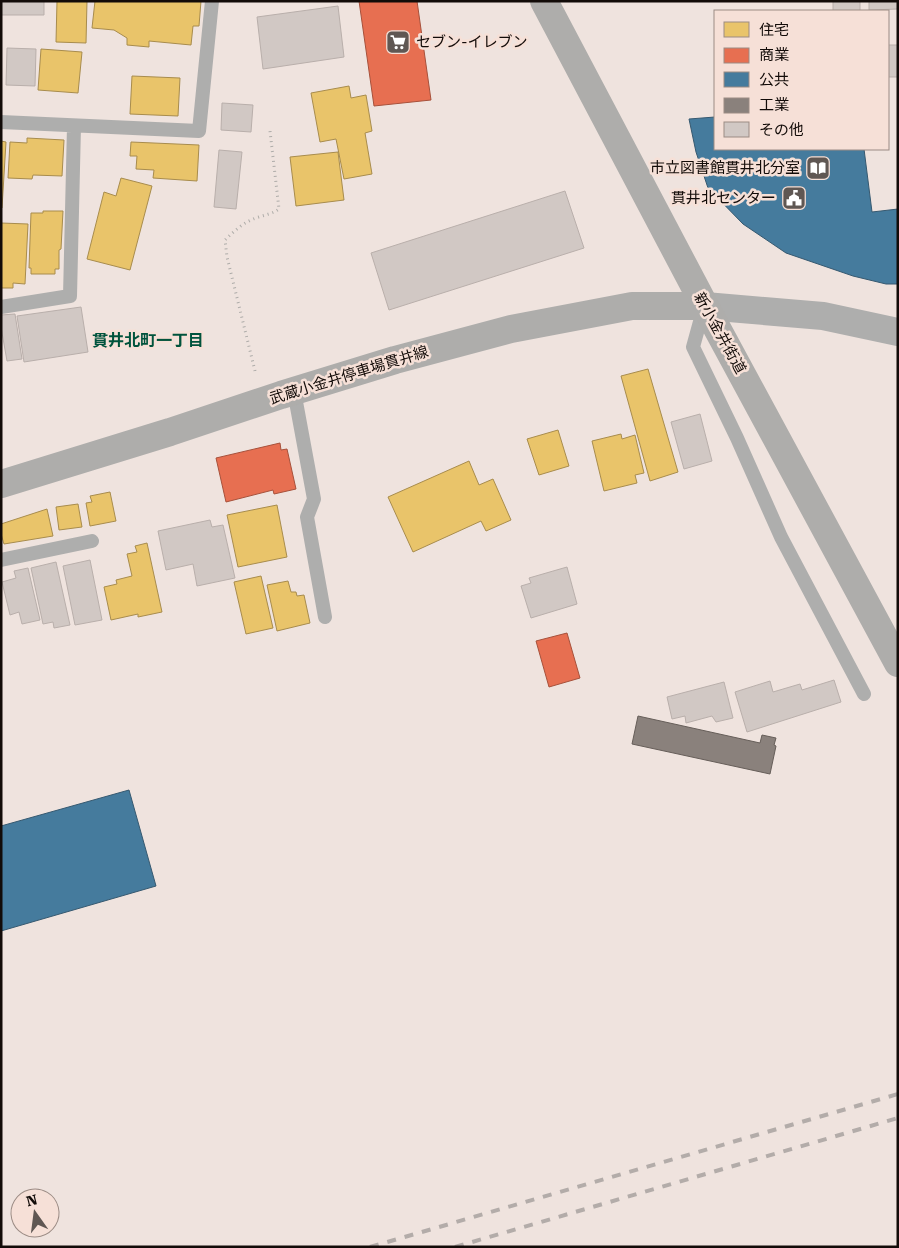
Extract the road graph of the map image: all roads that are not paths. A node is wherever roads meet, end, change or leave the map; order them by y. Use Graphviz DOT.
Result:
graph roads {
  1 [pos="212,1"];
  2 [pos="544,1"];
  3 [pos="1,122"];
  4 [pos="74,126"];
  5 [pos="704,306"];
  6 [pos="1,307"];
  7 [pos="898,332"];
  8 [pos="294,390"];
  9 [pos="1,484"];
  10 [pos="92,541"];
  11 [pos="1,560"];
  12 [pos="325,617"];
  13 [pos="898,663"];
  14 [pos="864,694"];
  1 -- 4 [label="lane"];
  2 -- 5 [label="main road, 新小金井街道"];
  3 -- 4 [label="lane"];
  4 -- 6 [label="lane"];
  5 -- 7 [label="street"];
  5 -- 8 [label="main road, 武蔵小金井停車場貫井線"];
  5 -- 13 [label="main road, 新小金井街道"];
  5 -- 14 [label="lane"];
  8 -- 9 [label="main road, 武蔵小金井停車場貫井線"];
  8 -- 12 [label="lane"];
  10 -- 11 [label="lane"];
}
